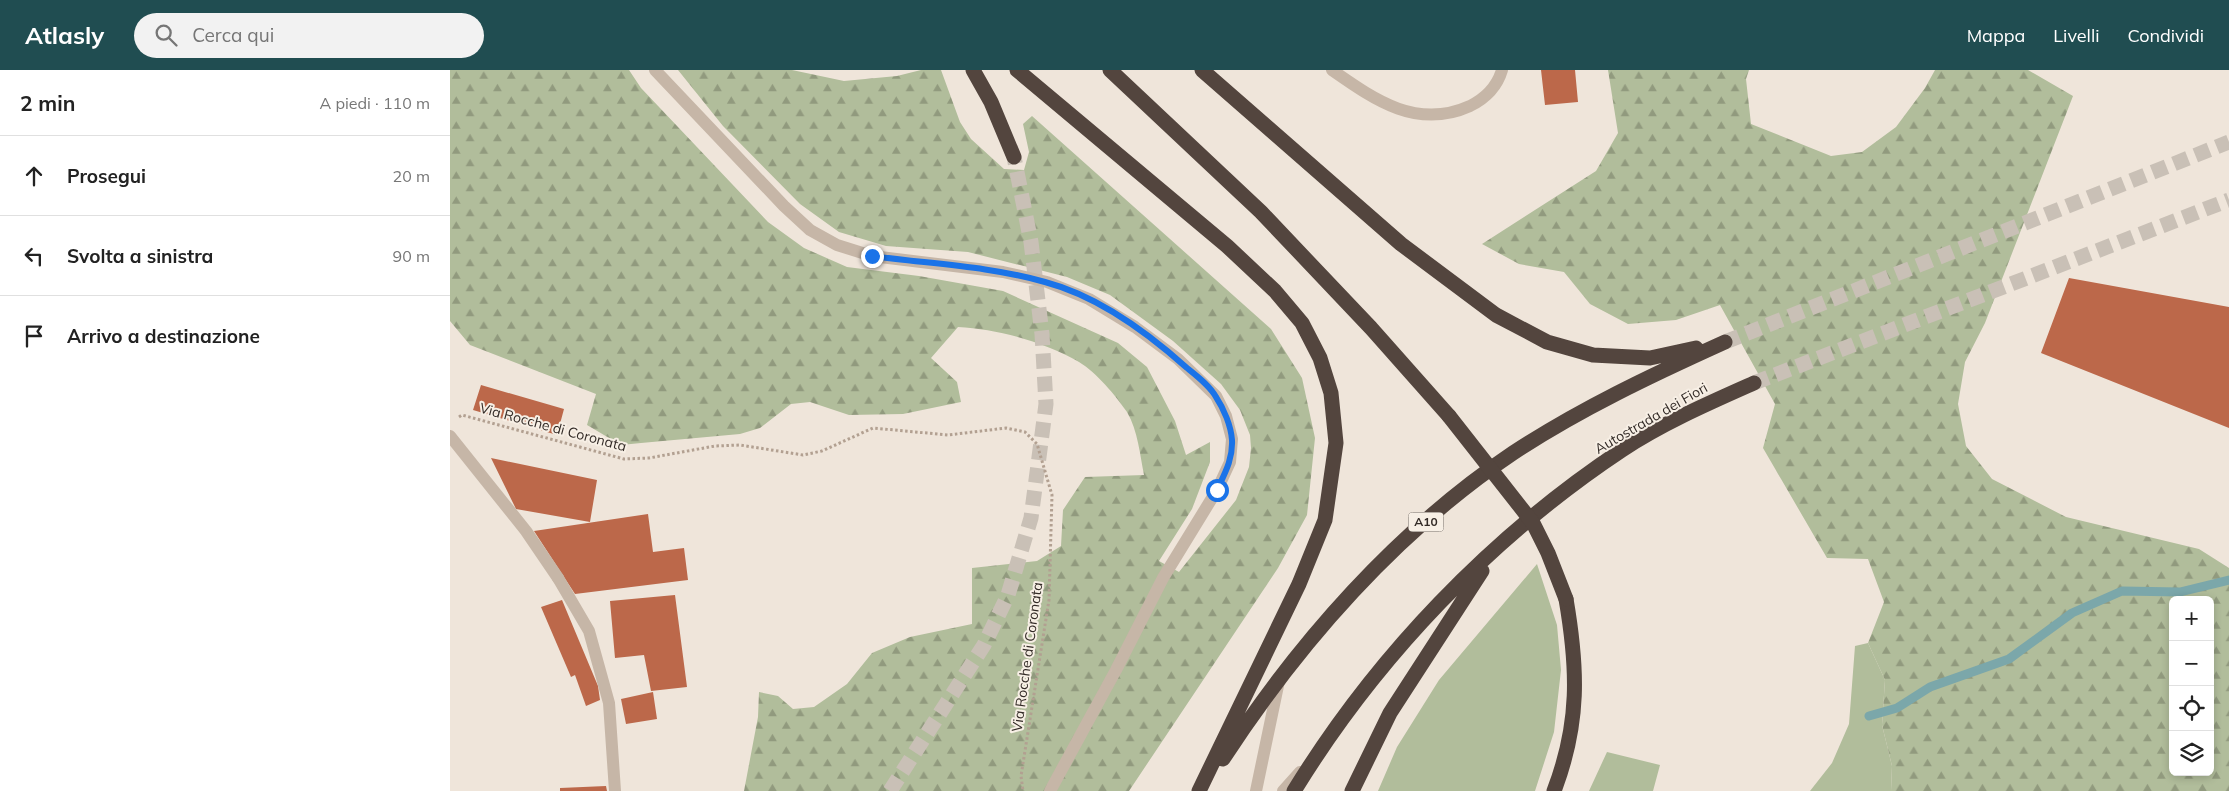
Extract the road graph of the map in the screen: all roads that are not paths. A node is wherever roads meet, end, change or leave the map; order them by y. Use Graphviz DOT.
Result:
graph roads {
  1 [pos="655,70"];
  2 [pos="973,70"];
  3 [pos="1017,70"];
  4 [pos="1110,70"];
  5 [pos="1202,70"];
  6 [pos="1332,70"];
  7 [pos="1502,70"];
  8 [pos="1014,157"];
  9 [pos="1754,383"];
  10 [pos="450,436"];
  11 [pos="1499,546"];
  12 [pos="1279,679"];
  13 [pos="1318,752"];
  14 [pos="615,791"];
  15 [pos="1050,791"];
  16 [pos="1199,791"];
  17 [pos="1204,791"];
  18 [pos="1256,791"];
  19 [pos="1283,791"];
  20 [pos="1294,791"];
  21 [pos="1352,791"];
  22 [pos="1554,791"];
  1 -- 15 [label="street"];
  2 -- 8 [label="highway"];
  3 -- 16 [label="highway"];
  4 -- 22 [label="highway, bridge"];
  5 -- 12 [label="highway, A10"];
  6 -- 7 [label="street"];
  9 -- 11 [label="highway, Autostrada dei Fiori"];
  10 -- 14 [label="street"];
  11 -- 13 [label="highway"];
  11 -- 21 [label="highway"];
  12 -- 17 [label="highway, A10"];
  12 -- 18 [label="street"];
  13 -- 19 [label="street"];
  13 -- 20 [label="highway"];
}
